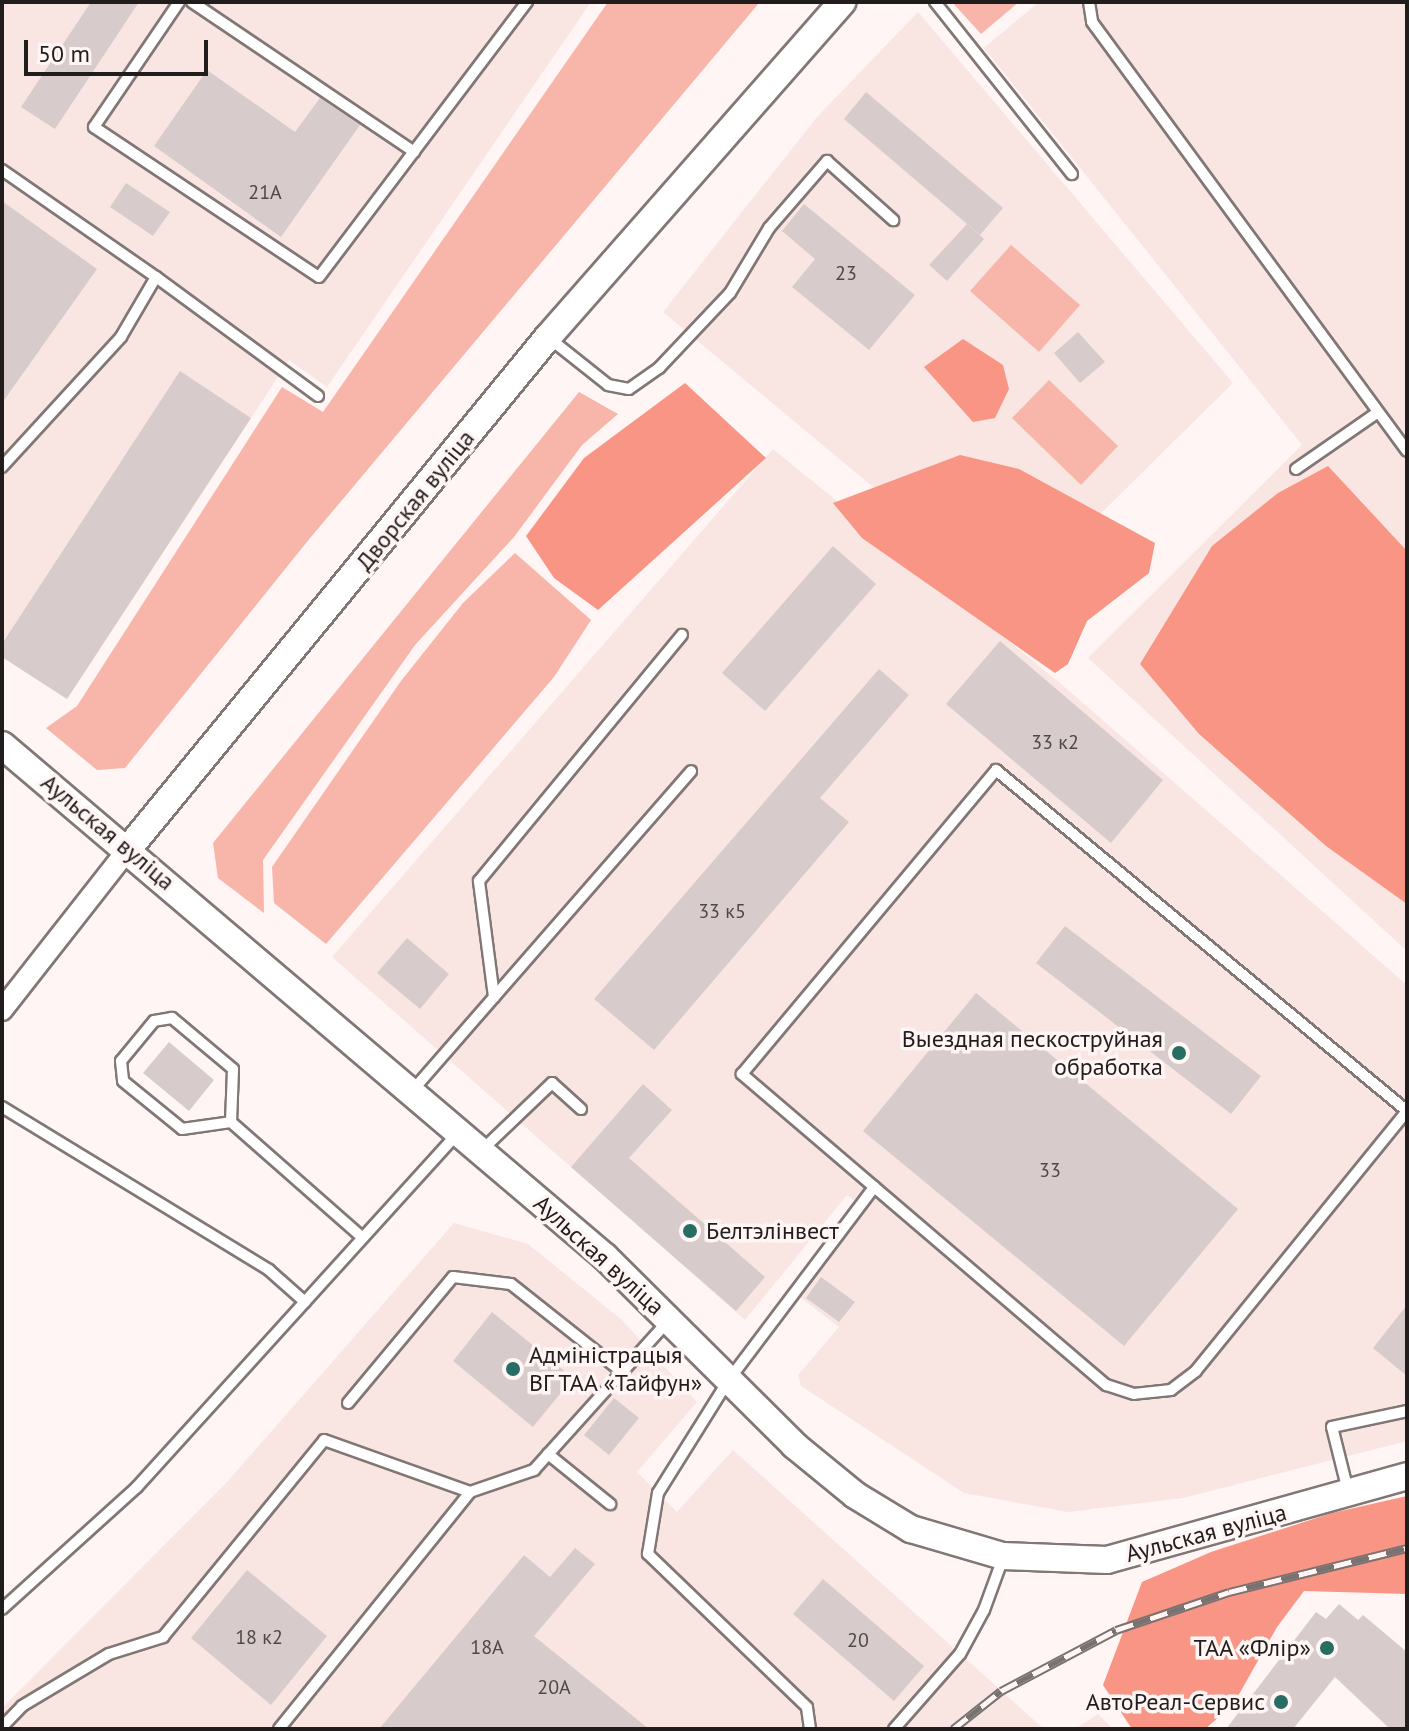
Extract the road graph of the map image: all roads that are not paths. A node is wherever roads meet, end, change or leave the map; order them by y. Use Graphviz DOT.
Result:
graph roads {
  1 [pos="179,2"];
  2 [pos="192,2"];
  3 [pos="527,2"];
  4 [pos="935,2"];
  5 [pos="1089,2"];
  6 [pos="830,6"];
  7 [pos="414,152"];
  8 [pos="2,170"];
  9 [pos="1072,174"];
  10 [pos="893,220"];
  11 [pos="156,277"];
  12 [pos="548,337"];
  13 [pos="318,396"];
  14 [pos="1377,413"];
  15 [pos="1407,451"];
  16 [pos="2,467"];
  17 [pos="1296,469"];
  18 [pos="682,635"];
  19 [pos="2,745"];
  20 [pos="691,771"];
  21 [pos="129,848"];
  22 [pos="494,997"];
  23 [pos="2,1010"];
  24 [pos="411,1092"];
  25 [pos="2,1107"];
  26 [pos="581,1109"];
  27 [pos="1407,1111"];
  28 [pos="231,1122"];
  29 [pos="459,1133"];
  30 [pos="481,1152"];
  31 [pos="874,1187"];
  32 [pos="362,1237"];
  33 [pos="305,1302"];
  34 [pos="671,1319"];
  35 [pos="622,1372"];
  36 [pos="728,1381"];
  37 [pos="348,1403"];
  38 [pos="1407,1411"];
  39 [pos="548,1454"];
  40 [pos="1407,1476"];
  41 [pos="470,1492"];
  42 [pos="1349,1493"];
  43 [pos="610,1504"];
  44 [pos="1003,1556"];
  45 [pos="2,1593"];
  46 [pos="6,1605"];
  47 [pos="2,1727"];
  48 [pos="279,1729"];
  49 [pos="810,1729"];
  50 [pos="894,1729"];
  1 -- 7 [label="lane"];
  2 -- 7 [label="lane"];
  3 -- 7 [label="lane"];
  4 -- 9 [label="lane"];
  5 -- 14 [label="lane"];
  6 -- 12 [label="street, Дворская вуліца"];
  8 -- 11 [label="lane"];
  10 -- 12 [label="lane"];
  11 -- 13 [label="lane"];
  11 -- 16 [label="lane"];
  12 -- 21 [label="street, Дворская вуліца"];
  14 -- 15 [label="lane"];
  14 -- 17 [label="lane"];
  18 -- 22 [label="lane"];
  19 -- 21 [label="street, Аульская вуліца"];
  20 -- 22 [label="lane"];
  21 -- 23 [label="street, Дворская вуліца"];
  21 -- 24 [label="street, Аульская вуліца"];
  22 -- 24 [label="lane"];
  24 -- 29 [label="street, Аульская вуліца"];
  25 -- 33 [label="lane"];
  26 -- 30 [label="lane"];
  27 -- 31 [label="lane"];
  27 -- 31 [label="lane"];
  28 -- 28 [label="lane"];
  28 -- 32 [label="lane"];
  29 -- 30 [label="street, Аульская вуліца"];
  29 -- 32 [label="lane"];
  30 -- 34 [label="street, Аульская вуліца"];
  31 -- 36 [label="lane"];
  32 -- 33 [label="lane"];
  33 -- 46 [label="lane"];
  34 -- 35 [label="lane"];
  34 -- 36 [label="street, Аульская вуліца"];
  35 -- 37 [label="lane"];
  35 -- 39 [label="lane"];
  36 -- 44 [label="street, Аульская вуліца"];
  36 -- 49 [label="lane"];
  38 -- 42 [label="lane"];
  39 -- 41 [label="lane"];
  39 -- 43 [label="lane"];
  40 -- 42 [label="street, Аульская вуліца"];
  41 -- 47 [label="lane"];
  41 -- 48 [label="lane"];
  42 -- 44 [label="street, Аульская вуліца"];
  44 -- 50 [label="lane"];
  45 -- 46 [label="lane"];
}
